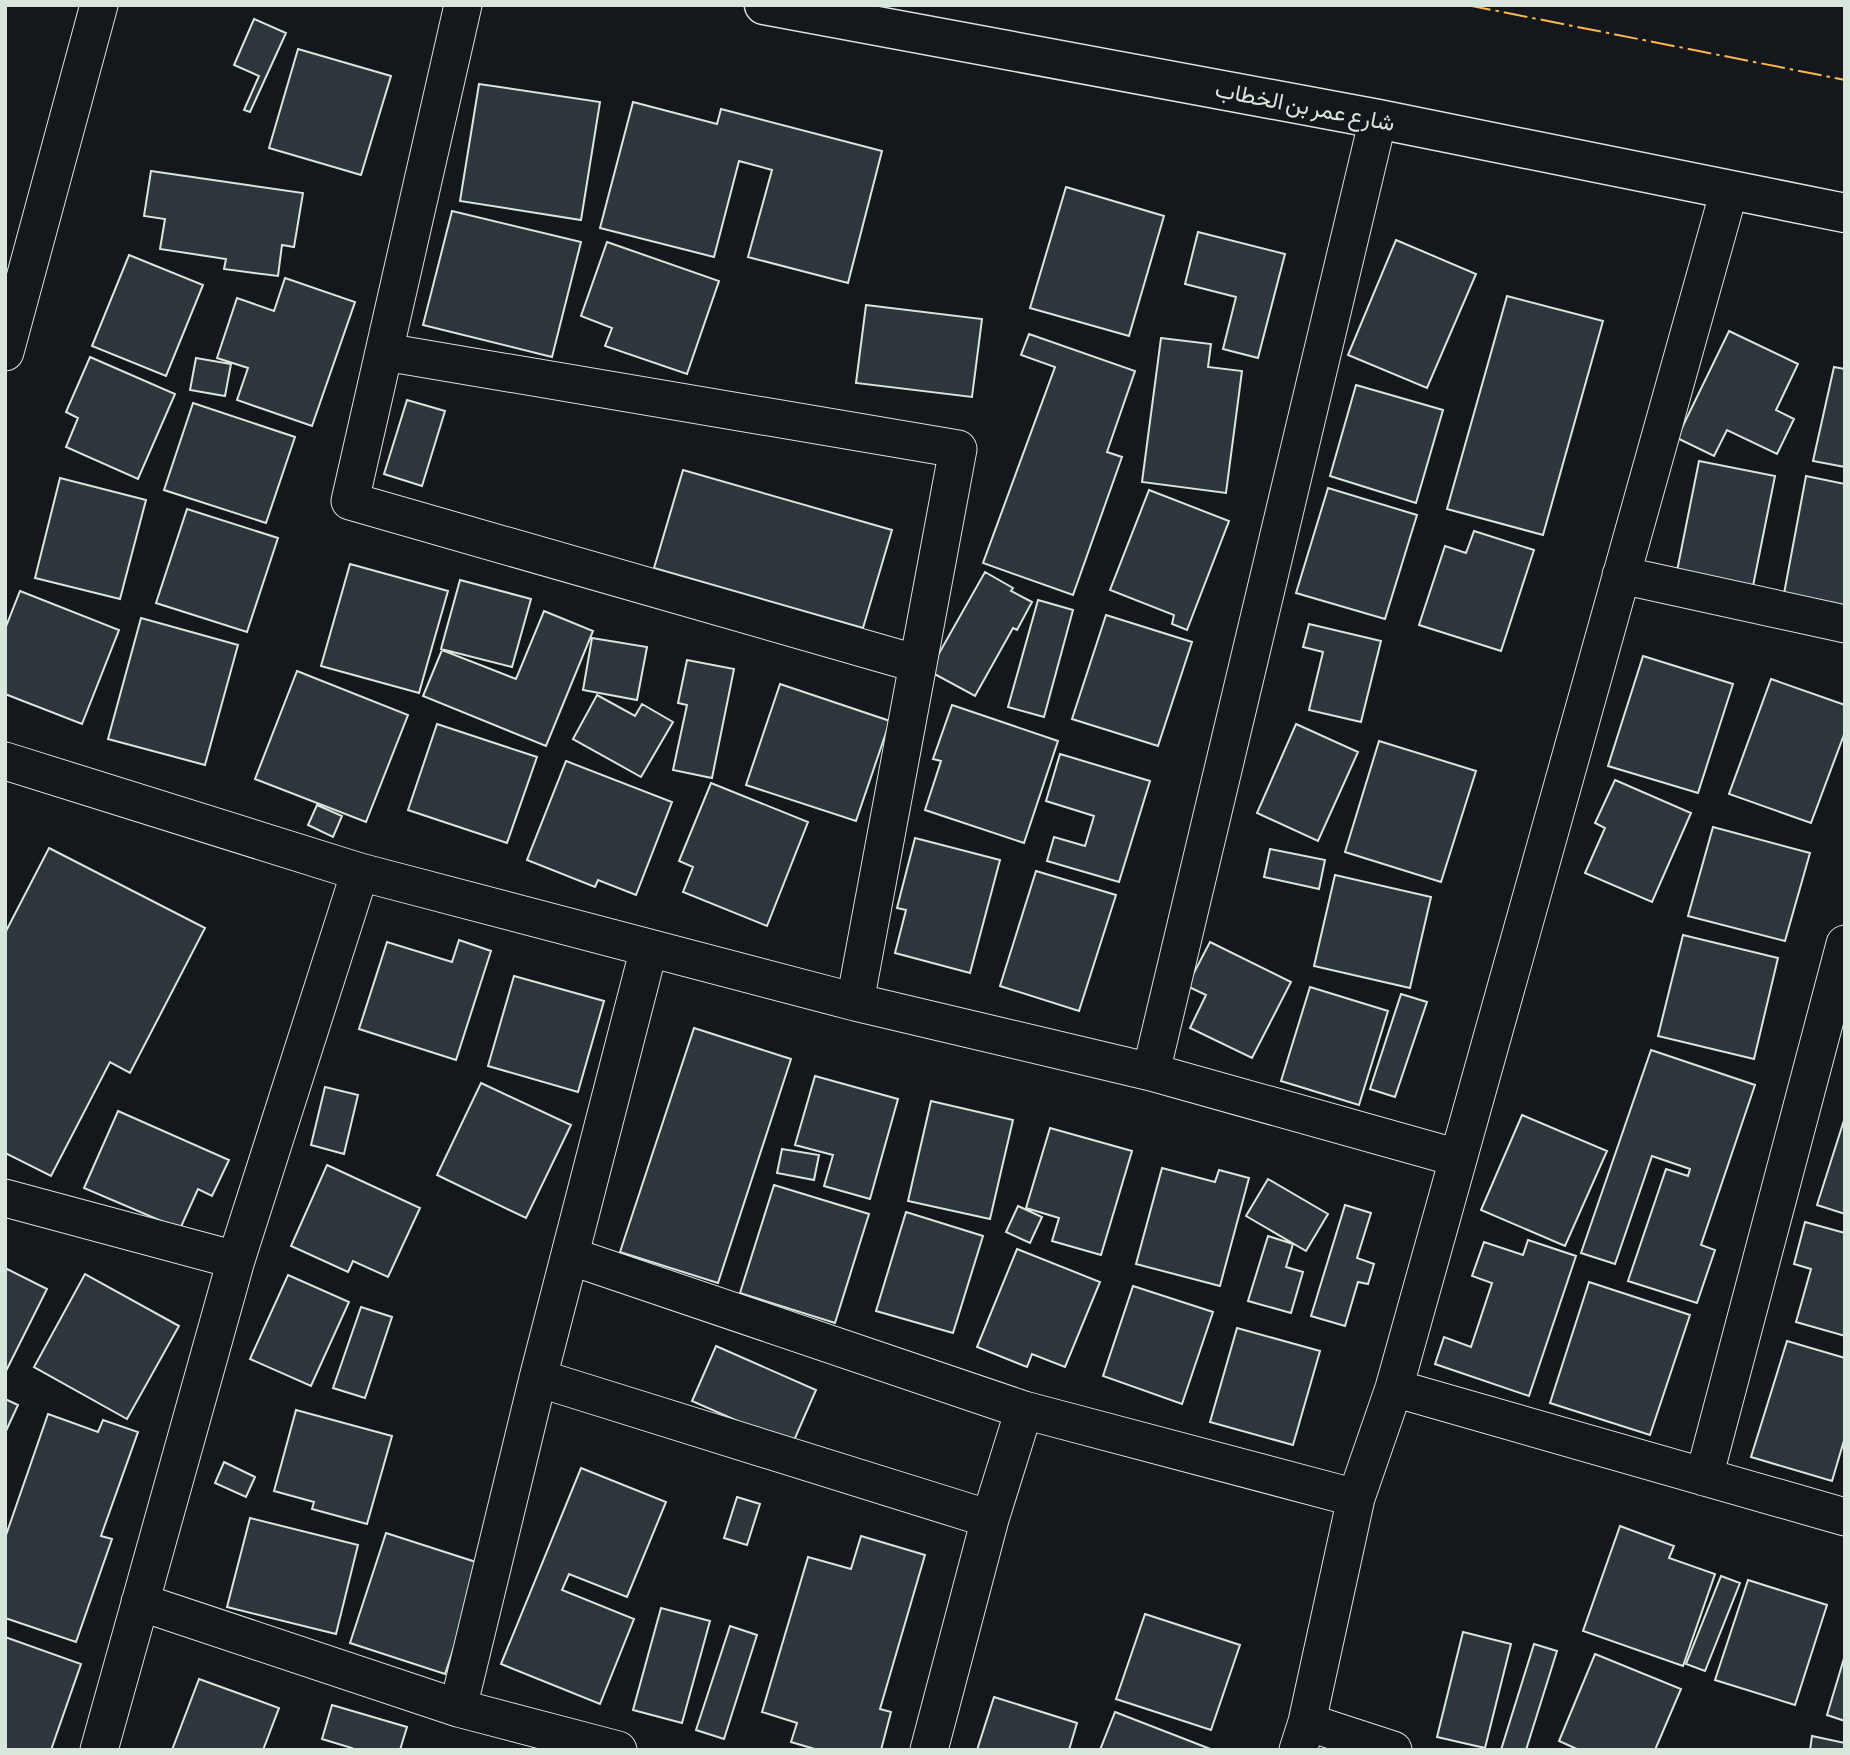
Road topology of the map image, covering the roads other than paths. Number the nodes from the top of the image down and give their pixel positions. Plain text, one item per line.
1 (99, 5) edge
2 (463, 5) edge
3 (764, 5) edge
4 (1378, 119) junction
5 (1729, 191) junction
6 (1845, 213) edge
7 (18, 256) edge
8 (5, 352) edge
9 (384, 352) junction
10 (1621, 575) junction
11 (1845, 624) edge
12 (918, 664) junction
13 (5, 761) edge
14 (360, 873) junction
15 (1845, 944) edge
16 (649, 948) junction
17 (855, 1002) junction
18 (1152, 1072) junction
19 (1458, 1158) junction
20 (5, 1198) edge
21 (570, 1256) junction
22 (236, 1260) junction
23 (538, 1378) junction
24 (1394, 1388) junction
25 (1024, 1410) junction
26 (1704, 1477) junction
27 (1356, 1498) junction
28 (1845, 1517) edge
29 (990, 1519) junction
30 (140, 1602) junction
31 (458, 1708) junction
32 (1302, 1736) edge
33 (99, 1750) edge
34 (618, 1750) edge
35 (929, 1750) edge
36 (1393, 1750) edge

1 - 7 street
2 - 9 street
3 - 4 main road, شارع عمر بن الخطاب
4 - 5 main road, شارع عمر بن الخطاب
4 - 18 street
5 - 6 main road, شارع عمر بن الخطاب
5 - 10 street
7 - 8 street
9 - 12 street
9 - 12 street
10 - 11 street
10 - 19 street
12 - 17 street
13 - 14 street
14 - 16 street
14 - 22 street
15 - 26 street
16 - 17 street
16 - 21 street
17 - 18 street
18 - 19 street
19 - 24 street
20 - 22 street
21 - 23 street
21 - 25 street
22 - 30 street
23 - 29 street
23 - 31 street
24 - 26 street
24 - 27 street
25 - 27 street
25 - 29 street
26 - 28 street
27 - 32 street
29 - 35 street
30 - 31 street
30 - 33 street
31 - 34 street
32 - 36 street

